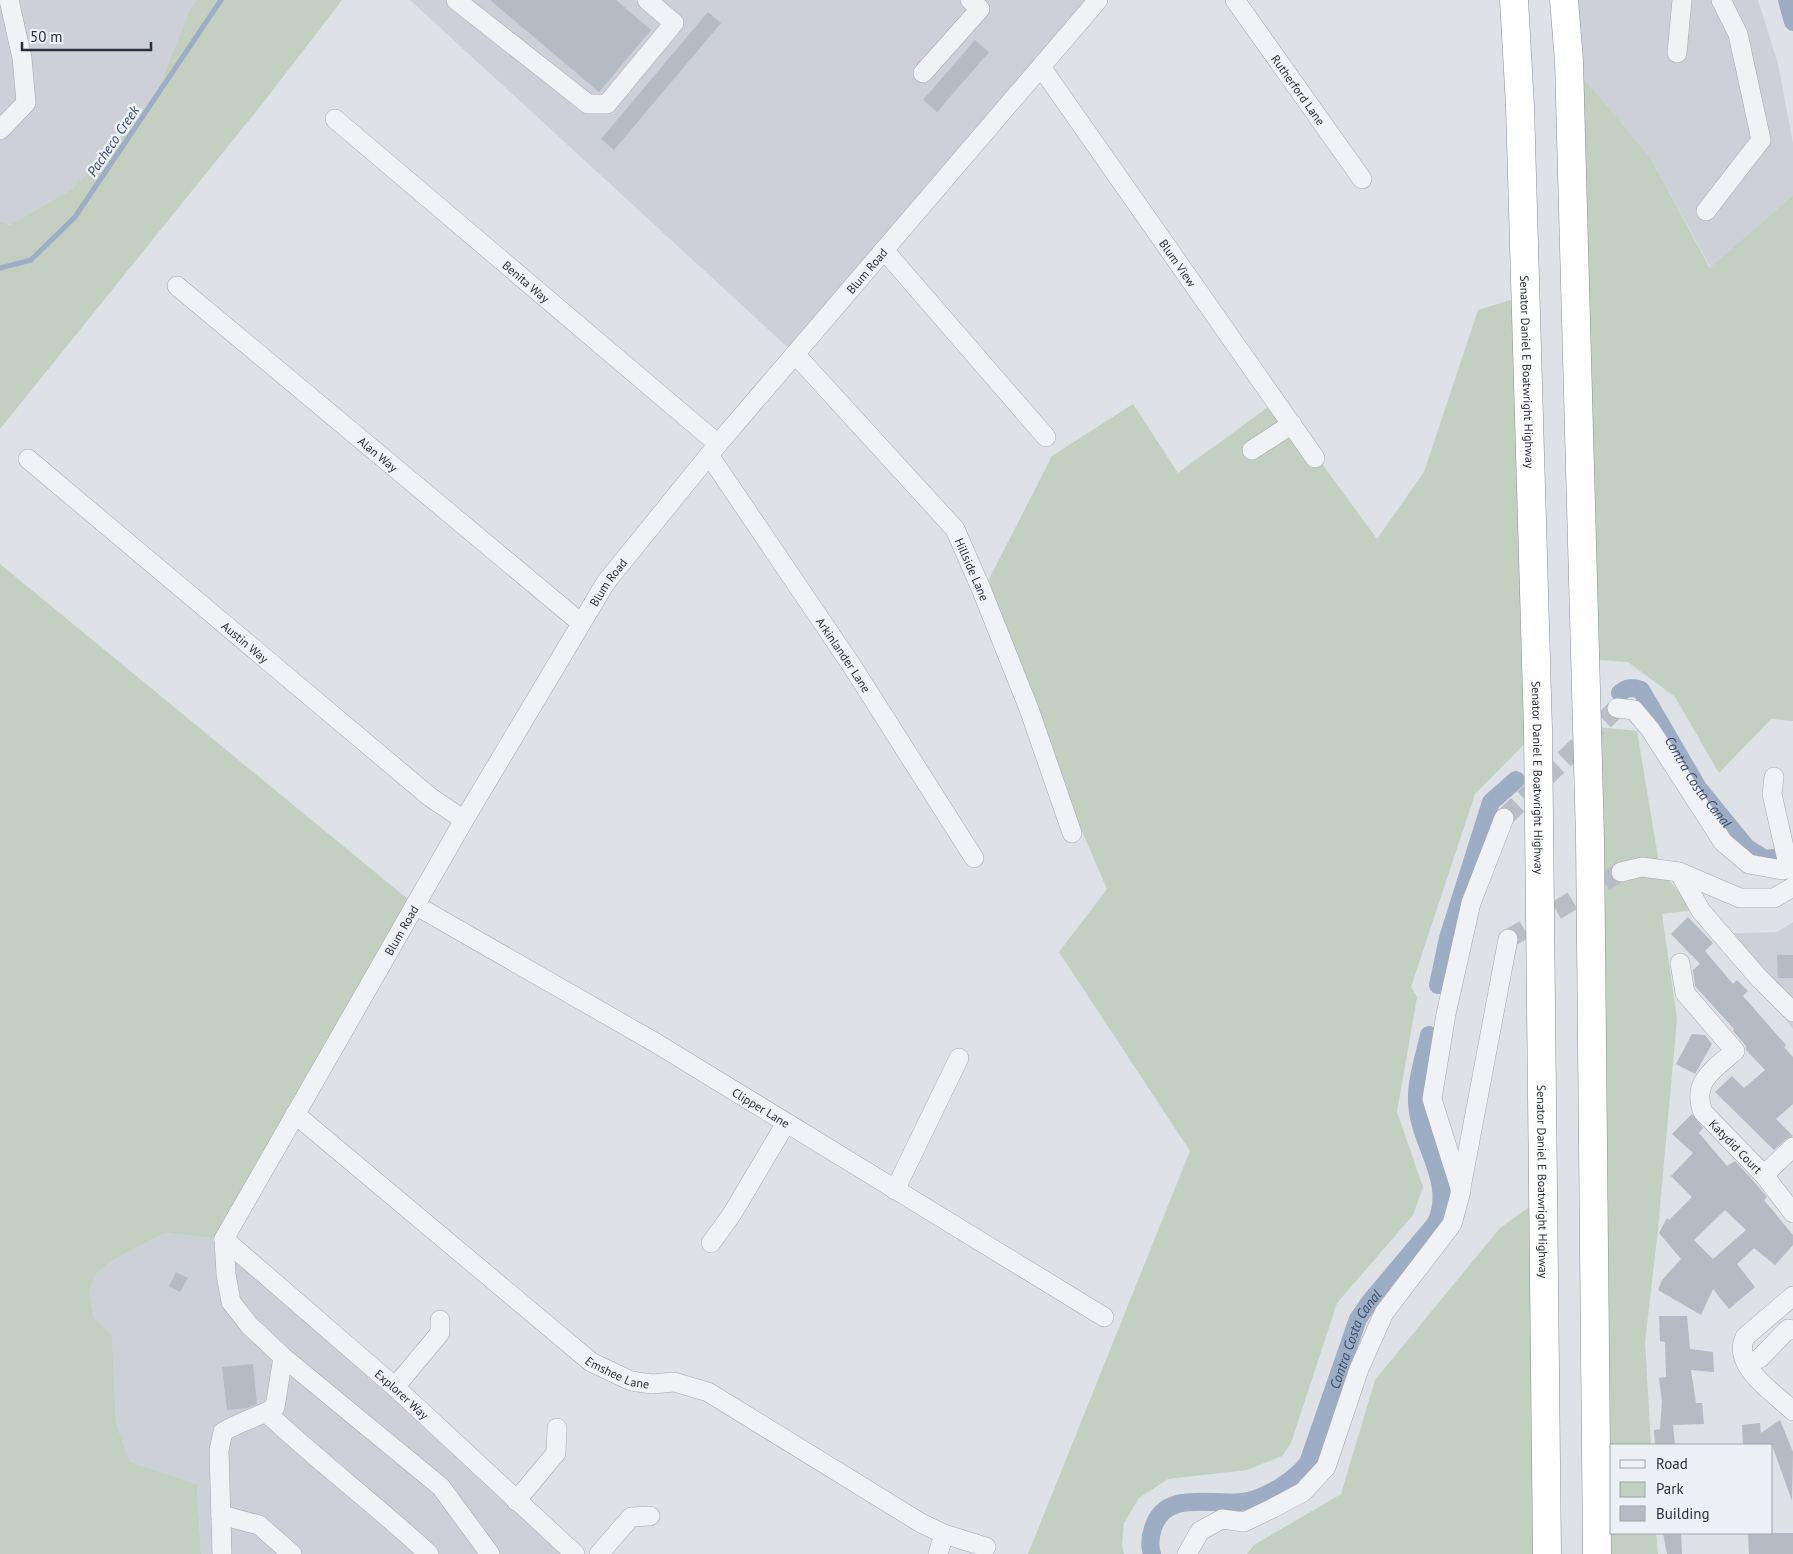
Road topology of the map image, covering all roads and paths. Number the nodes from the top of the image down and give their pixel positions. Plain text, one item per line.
1 (9, 0) edge
2 (456, 0) edge
3 (647, 0) edge
4 (970, 0) edge
5 (1098, 0) edge
6 (1235, 0) edge
7 (1514, 0) edge
8 (1564, 0) edge
9 (1579, 0) edge
10 (1682, 0) edge
11 (1721, 0) edge
12 (1677, 53) dead end
13 (1568, 61) junction
14 (1041, 67) junction
15 (922, 73) dead end
16 (335, 119) dead end
17 (0, 130) edge
18 (1362, 179) dead end
19 (1706, 211) dead end
20 (884, 250) junction
21 (177, 286) dead end
22 (795, 354) junction
23 (1292, 424) junction
24 (1046, 437) dead end
25 (713, 450) junction
26 (1252, 450) dead end
27 (1316, 458) dead end
28 (28, 459) dead end
29 (581, 623) junction
30 (1617, 708) dead end
31 (1774, 777) dead end
32 (1504, 818) tunnel mouth
33 (464, 820) junction
34 (1072, 833) dead end
35 (974, 858) dead end
36 (1621, 872) tunnel mouth
37 (1679, 872) junction
38 (1792, 875) edge
39 (416, 905) junction
40 (1508, 938) dead end
41 (1680, 963) dead end
42 (1793, 1012) edge
43 (959, 1058) dead end
44 (295, 1114) junction
45 (786, 1123) junction
46 (1793, 1147) edge
47 (1764, 1175) junction
48 (895, 1190) junction
49 (1460, 1191) junction
50 (1793, 1213) edge
51 (224, 1239) junction
52 (711, 1243) dead end
53 (1793, 1296) edge
54 (1104, 1316) dead end
55 (440, 1320) dead end
56 (1793, 1330) edge
57 (283, 1357) junction
58 (1747, 1364) junction
59 (395, 1388) junction
60 (1793, 1412) edge
61 (267, 1413) junction
62 (557, 1428) dead end
63 (516, 1501) junction
64 (221, 1515) junction
65 (650, 1516) dead end
66 (944, 1534) junction
67 (986, 1547) dead end
68 (222, 1554) edge
69 (292, 1554) edge
70 (428, 1554) edge
71 (490, 1554) edge
72 (575, 1554) edge
73 (599, 1554) edge
74 (938, 1554) edge
75 (1187, 1554) edge
76 (1547, 1554) edge
77 (1597, 1554) edge

1 - 17 street
2 - 3 street
4 - 15 street
5 - 14 street, Blum Road
6 - 18 street, Rutherford Lane
7 - 76 highway, Senator Daniel E Boatwright Highway
8 - 13 highway
9 - 13 highway
10 - 12 street
11 - 19 street
13 - 77 highway
14 - 20 street, Blum Road
14 - 23 street, Blum View
16 - 25 street, Benita Way
20 - 22 street, Blum Road
20 - 24 street
21 - 29 street, Alan Way
22 - 25 street, Blum Road
22 - 34 street, Hillside Lane
23 - 26 street
23 - 27 street, Blum View
25 - 29 street, Blum Road
25 - 35 street, Arkinlander Lane
28 - 33 street, Austin Way
29 - 33 street, Blum Road
30 - 38 street
31 - 38 street
32 - 49 street
33 - 39 street, Blum Road
36 - 37 street
37 - 38 street
37 - 42 street
39 - 44 street, Blum Road
39 - 45 street, Clipper Lane
40 - 49 street
41 - 47 street, Katydid Court
43 - 48 street
44 - 51 street, Blum Road
44 - 66 street, Emshee Lane
45 - 48 street, Clipper Lane
45 - 52 street
46 - 47 street
47 - 50 street, Katydid Court
48 - 54 street, Clipper Lane
49 - 75 street
51 - 57 street
51 - 59 street, Explorer Way
53 - 58 street
55 - 59 street
56 - 58 street
57 - 61 street
57 - 71 street
58 - 60 street
59 - 63 street, Explorer Way
61 - 64 street
61 - 70 street
62 - 63 street
63 - 72 street, Explorer Way
64 - 68 street
64 - 69 street
65 - 73 street
66 - 67 street, Emshee Lane
66 - 74 street

